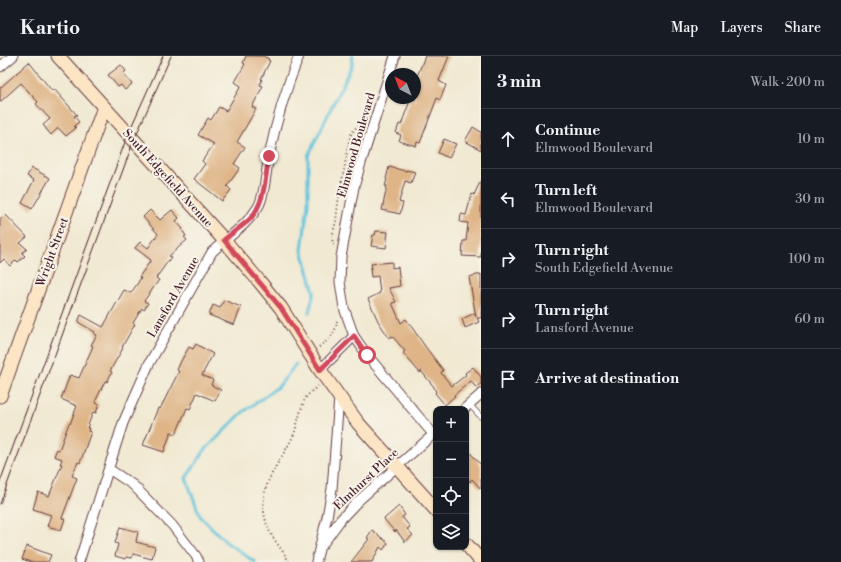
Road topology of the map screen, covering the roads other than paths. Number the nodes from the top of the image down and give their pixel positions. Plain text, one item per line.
1 (13, 56) edge
2 (58, 56) edge
3 (298, 56) edge
4 (395, 56) edge
5 (0, 67) edge
6 (104, 107) junction
7 (224, 240) junction
8 (354, 336) junction
9 (320, 370) junction
10 (481, 394) edge
11 (0, 396) edge
12 (338, 397) junction
13 (467, 406) edge
14 (469, 409) edge
15 (481, 417) edge
16 (433, 431) edge
17 (433, 435) edge
18 (397, 466) junction
19 (109, 469) junction
20 (433, 507) edge
21 (469, 547) edge
22 (319, 550) junction
23 (481, 561) edge
24 (79, 562) edge
25 (199, 562) edge
26 (316, 562) edge

1 - 5 street
2 - 6 street, South Edgefield Avenue
3 - 7 street, Lansford Avenue
4 - 8 street, Elmwood Boulevard
6 - 7 street, South Edgefield Avenue
6 - 11 street, Wright Street
7 - 9 street, South Edgefield Avenue
7 - 19 street, Lansford Avenue
8 - 9 street
8 - 16 street, Elmwood Boulevard
9 - 12 street, South Edgefield Avenue
10 - 13 street
12 - 18 street, South Edgefield Avenue
12 - 22 street
14 - 15 lane
17 - 18 street, Elmhurst Place
18 - 20 street, South Edgefield Avenue
18 - 22 street, Elmhurst Place
19 - 24 street, Lansford Avenue
19 - 25 street
21 - 23 street
22 - 26 street

